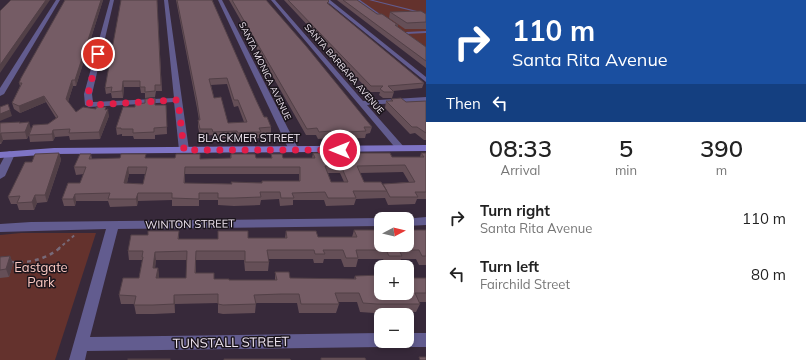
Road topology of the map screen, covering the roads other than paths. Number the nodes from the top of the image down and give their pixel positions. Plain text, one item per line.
1 (58, 0) edge
2 (114, 0) edge
3 (166, 0) edge
4 (220, 0) edge
5 (273, 0) edge
6 (327, 0) edge
7 (358, 0) edge
8 (370, 0) edge
9 (416, 11) edge
10 (392, 23) edge
11 (426, 32) edge
12 (413, 38) edge
13 (426, 80) edge
14 (0, 94) edge
15 (426, 99) edge
16 (178, 100) junction
17 (361, 103) junction
18 (426, 148) edge
19 (401, 149) junction
20 (184, 150) junction
21 (294, 150) junction
22 (5, 154) edge
23 (0, 176) edge
24 (426, 221) edge
25 (374, 222) edge
26 (414, 222) edge
27 (113, 225) junction
28 (0, 228) edge
29 (374, 340) edge
30 (414, 340) edge
31 (426, 340) edge
32 (81, 344) junction
33 (77, 360) edge

1 - 14 street
2 - 16 street
3 - 16 street
4 - 21 street, SANTA MONICA AVENUE
5 - 17 street, SANTA BARBARA AVENUE
6 - 13 street
7 - 10 lane
8 - 9 lane
11 - 12 lane
15 - 17 street
16 - 20 street
17 - 19 street, SANTA BARBARA AVENUE
18 - 19 street, BLACKMER STREET
19 - 21 street, BLACKMER STREET
20 - 21 street, BLACKMER STREET
20 - 22 street, BLACKMER STREET
22 - 23 street
24 - 26 street
25 - 27 street, WINTON STREET
27 - 28 street, WINTON STREET
27 - 32 street
29 - 32 street, TUNSTALL STREET
30 - 31 street
32 - 33 street

